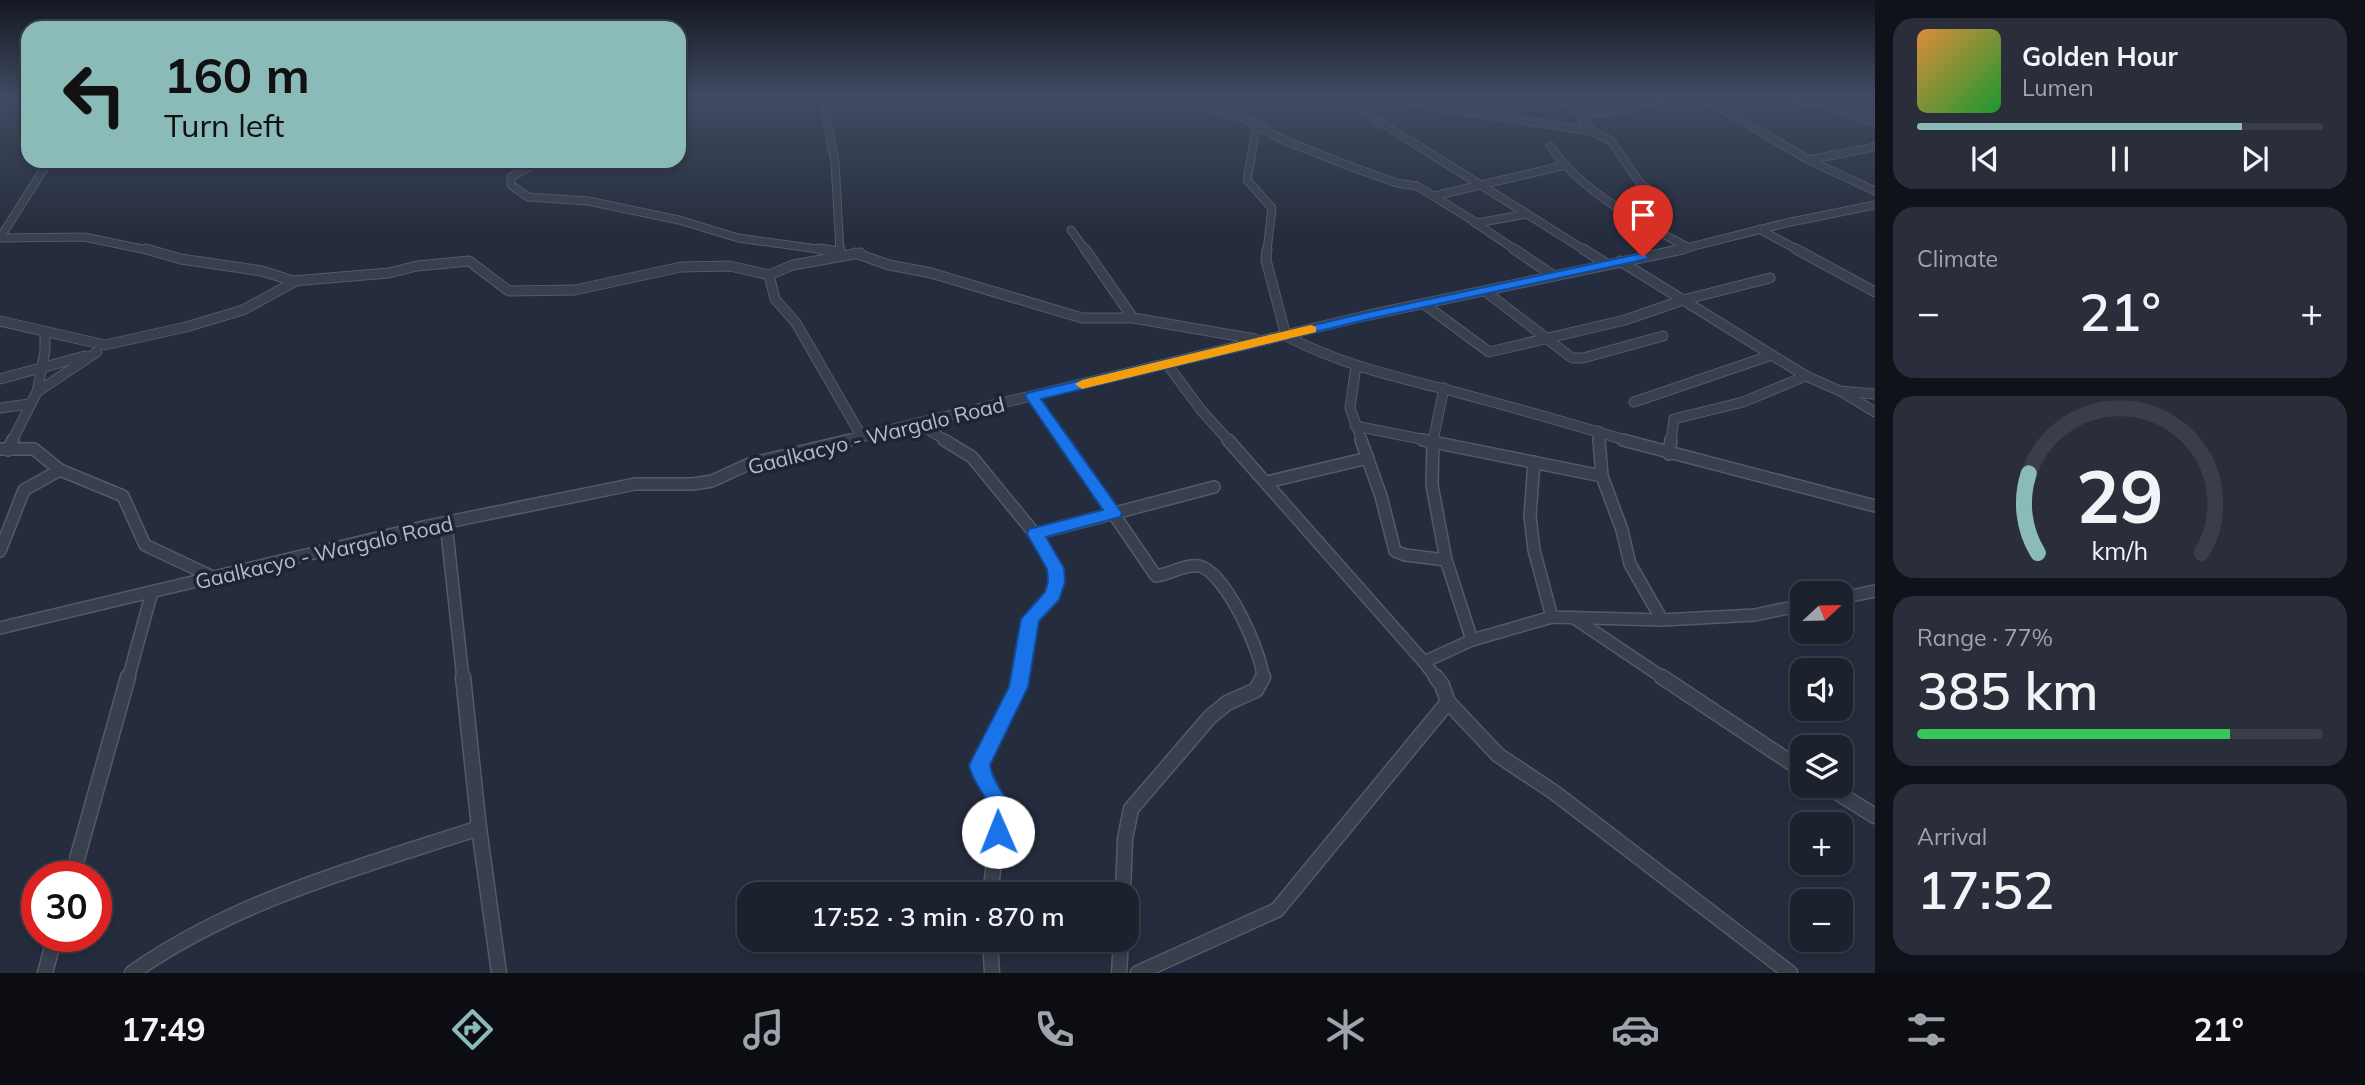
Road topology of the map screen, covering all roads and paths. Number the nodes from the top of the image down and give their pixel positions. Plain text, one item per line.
1 (831, 142) edge
2 (1253, 142) edge
3 (1291, 142) edge
4 (1412, 142) edge
5 (1612, 142) edge
6 (1779, 142) edge
7 (1550, 146) dead end
8 (1875, 147) edge
9 (1809, 160) junction
10 (1566, 165) junction
11 (45, 168) edge
12 (527, 168) edge
13 (1479, 185) junction
14 (1875, 191) edge
15 (1434, 196) junction
16 (1875, 205) edge
17 (1527, 214) junction
18 (1632, 215) junction
19 (1471, 221) junction
20 (1759, 229) junction
21 (1071, 230) dead end
22 (0, 238) edge
23 (1689, 248) junction
24 (840, 252) junction
25 (860, 253) junction
26 (1620, 261) junction
27 (1607, 264) junction
28 (769, 275) junction
29 (1554, 276) junction
30 (1770, 278) dead end
31 (296, 281) junction
32 (1485, 291) junction
33 (1875, 292) edge
34 (1683, 300) junction
35 (1424, 304) junction
36 (1133, 318) junction
37 (0, 321) edge
38 (45, 333) junction
39 (1286, 336) junction
40 (1664, 336) dead end
41 (1544, 338) junction
42 (1265, 340) junction
43 (101, 349) junction
44 (1772, 355) junction
45 (1167, 364) junction
46 (1356, 366) junction
47 (40, 367) junction
48 (1806, 376) junction
49 (0, 380) edge
50 (1444, 388) junction
51 (1840, 391) junction
52 (37, 392) junction
53 (1875, 394) edge
54 (1032, 396) junction
55 (1634, 402) dead end
56 (29, 404) junction
57 (0, 408) edge
58 (1875, 412) edge
59 (919, 424) junction
60 (1355, 426) junction
61 (1598, 431) junction
62 (862, 437) junction
63 (1433, 442) junction
64 (4, 449) edge
65 (1669, 454) junction
66 (1368, 458) junction
67 (1534, 462) junction
68 (60, 470) junction
69 (1602, 476) junction
70 (1267, 482) junction
71 (1214, 487) dead end
72 (1875, 506) edge
73 (1114, 513) junction
74 (446, 523) junction
75 (1035, 534) junction
76 (0, 551) edge
77 (1446, 561) junction
78 (213, 577) junction
79 (1875, 591) edge
80 (152, 592) junction
81 (1853, 596) edge
82 (1790, 608) edge
83 (1552, 617) junction
84 (1574, 618) junction
85 (1662, 621) junction
86 (0, 628) edge
87 (1472, 640) junction
88 (1424, 662) junction
89 (1448, 702) junction
90 (1790, 762) edge
91 (1847, 798) edge
92 (1875, 816) edge
93 (480, 828) junction
94 (76, 861) edge
95 (992, 882) edge
96 (1123, 882) edge
97 (51, 952) edge
98 (991, 952) edge
99 (1120, 952) edge
100 (45, 973) edge
101 (132, 973) edge
102 (499, 973) edge
103 (992, 973) edge
104 (1119, 973) edge
105 (1138, 973) edge
106 (1790, 973) edge

1 - 24 street
2 - 39 street
3 - 15 street
4 - 13 street
5 - 18 street
6 - 9 street
7 - 10 street
8 - 9 street
9 - 14 street
10 - 13 street
10 - 18 street
11 - 22 street
12 - 24 street
13 - 15 street
13 - 17 street
15 - 19 street
16 - 20 street, Gaalkacyo - Wargalo Road
17 - 19 street
17 - 27 street
18 - 23 street
19 - 29 street
20 - 23 street, Gaalkacyo - Wargalo Road
20 - 33 street
21 - 36 street
22 - 31 street
23 - 26 street, Gaalkacyo - Wargalo Road
24 - 25 street
25 - 28 street
25 - 36 street
26 - 27 street, Gaalkacyo - Wargalo Road
26 - 34 street
27 - 29 street, Gaalkacyo - Wargalo Road
28 - 31 street
28 - 62 street
29 - 32 street, Gaalkacyo - Wargalo Road
30 - 34 street
31 - 43 street
32 - 35 street, Gaalkacyo - Wargalo Road
32 - 41 street
34 - 41 street
34 - 44 street
35 - 39 street, Gaalkacyo - Wargalo Road
35 - 41 street
36 - 42 street
37 - 38 street
38 - 43 street
38 - 47 street
39 - 42 street, Gaalkacyo - Wargalo Road
39 - 46 street
40 - 41 street
42 - 45 street, Gaalkacyo - Wargalo Road
43 - 47 street
43 - 52 street
44 - 48 street
44 - 55 street
45 - 54 street, Gaalkacyo - Wargalo Road
45 - 70 street
46 - 50 street
46 - 60 street
47 - 49 street
47 - 52 street
48 - 51 street
48 - 65 street
50 - 61 street
50 - 63 street
51 - 53 street
51 - 58 street
52 - 56 street
54 - 59 street, Gaalkacyo - Wargalo Road
54 - 73 street
56 - 57 street
56 - 64 street
59 - 62 street, Gaalkacyo - Wargalo Road
59 - 75 street
60 - 63 street
60 - 66 street
61 - 65 street
61 - 69 street
62 - 74 street, Gaalkacyo - Wargalo Road
63 - 67 street
63 - 77 street
64 - 68 street
65 - 72 street
66 - 70 street
66 - 77 street
67 - 69 street
67 - 83 street
68 - 76 street
68 - 78 street
69 - 85 street
70 - 88 street
71 - 73 street
73 - 75 street
73 - 96 street
74 - 78 street, Gaalkacyo - Wargalo Road
74 - 93 street
75 - 95 street
77 - 87 street
78 - 80 street, Gaalkacyo - Wargalo Road
79 - 81 street
80 - 86 street, Gaalkacyo - Wargalo Road
80 - 94 street
82 - 85 street
83 - 84 street
83 - 87 street
84 - 85 street
84 - 90 street
87 - 88 street
88 - 89 street
89 - 105 street
89 - 106 street
91 - 92 street
93 - 101 street
93 - 102 street
97 - 100 street
98 - 103 street
99 - 104 street

